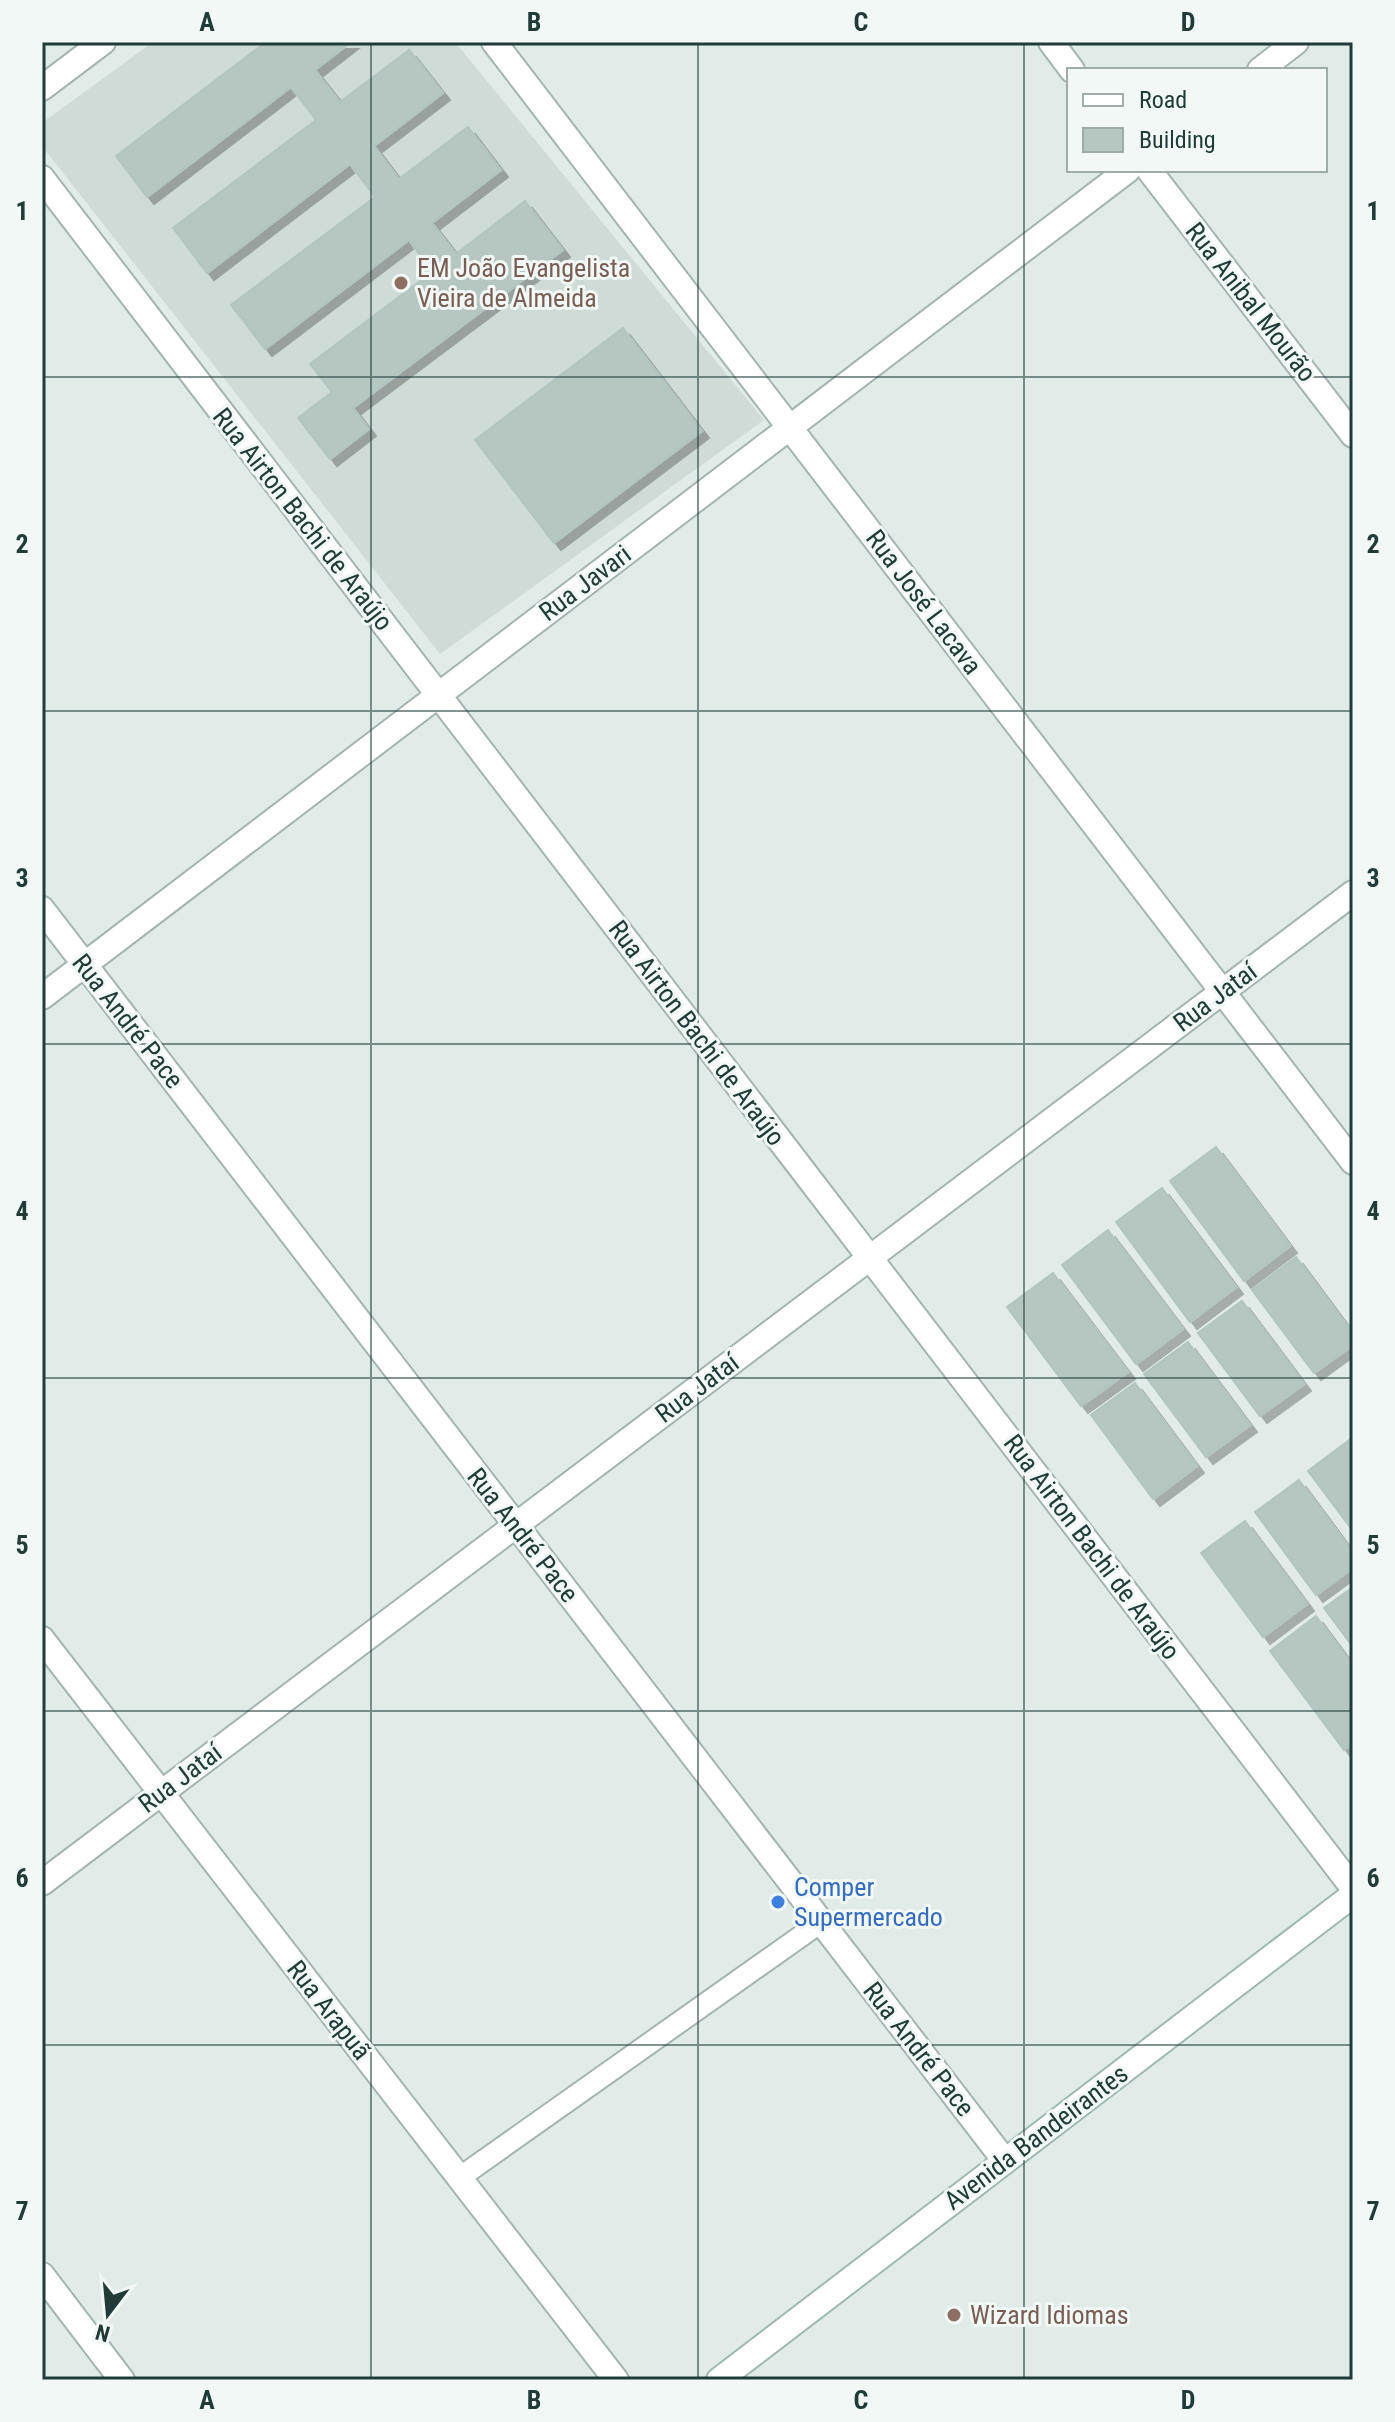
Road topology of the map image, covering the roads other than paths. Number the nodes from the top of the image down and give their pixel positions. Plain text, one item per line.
1 (103, 42) edge
2 (494, 42) edge
3 (1051, 42) edge
4 (1296, 42) edge
5 (1070, 68) edge
6 (1263, 68) edge
7 (42, 88) edge
8 (1125, 172) edge
9 (1151, 172) edge
10 (42, 178) edge
11 (790, 428) junction
12 (1353, 435) edge
13 (438, 695) junction
14 (1353, 893) edge
15 (42, 909) edge
16 (85, 965) junction
17 (1222, 992) junction
18 (42, 997) edge
19 (1353, 1162) edge
20 (870, 1258) junction
21 (516, 1525) junction
22 (42, 1639) edge
23 (161, 1793) junction
24 (42, 1883) edge
25 (1353, 1888) edge
26 (1353, 1895) edge
27 (821, 1922) junction
28 (1005, 2161) junction
29 (459, 2178) junction
30 (42, 2275) edge
31 (122, 2380) edge
32 (616, 2380) edge
33 (719, 2380) edge

1 - 7 street
2 - 11 street, Rua José Lacava
3 - 5 street
4 - 6 street
8 - 11 street, Rua Javari
9 - 12 street, Rua Anibal Mourão
10 - 13 street, Rua Airton Bachi de Araújo
11 - 13 street, Rua Javari
11 - 17 street, Rua José Lacava
13 - 16 street, Rua Javari
13 - 20 street, Rua Airton Bachi de Araújo
14 - 17 street, Rua Jataí
15 - 16 street, Rua André Pace
16 - 18 street, Rua Javari
16 - 21 street, Rua André Pace
17 - 19 street, Rua José Lacava
17 - 20 street, Rua Jataí
20 - 21 street, Rua Jataí
20 - 25 street, Rua Airton Bachi de Araújo
21 - 23 street, Rua Jataí
21 - 27 street, Rua André Pace
22 - 23 street, Rua Arapuã
23 - 24 street, Rua Jataí
23 - 29 street, Rua Arapuã
26 - 28 street, Avenida Bandeirantes
27 - 28 street, Rua André Pace
27 - 29 lane
28 - 33 street, Avenida Bandeirantes
29 - 32 street, Rua Arapuã
30 - 31 street

